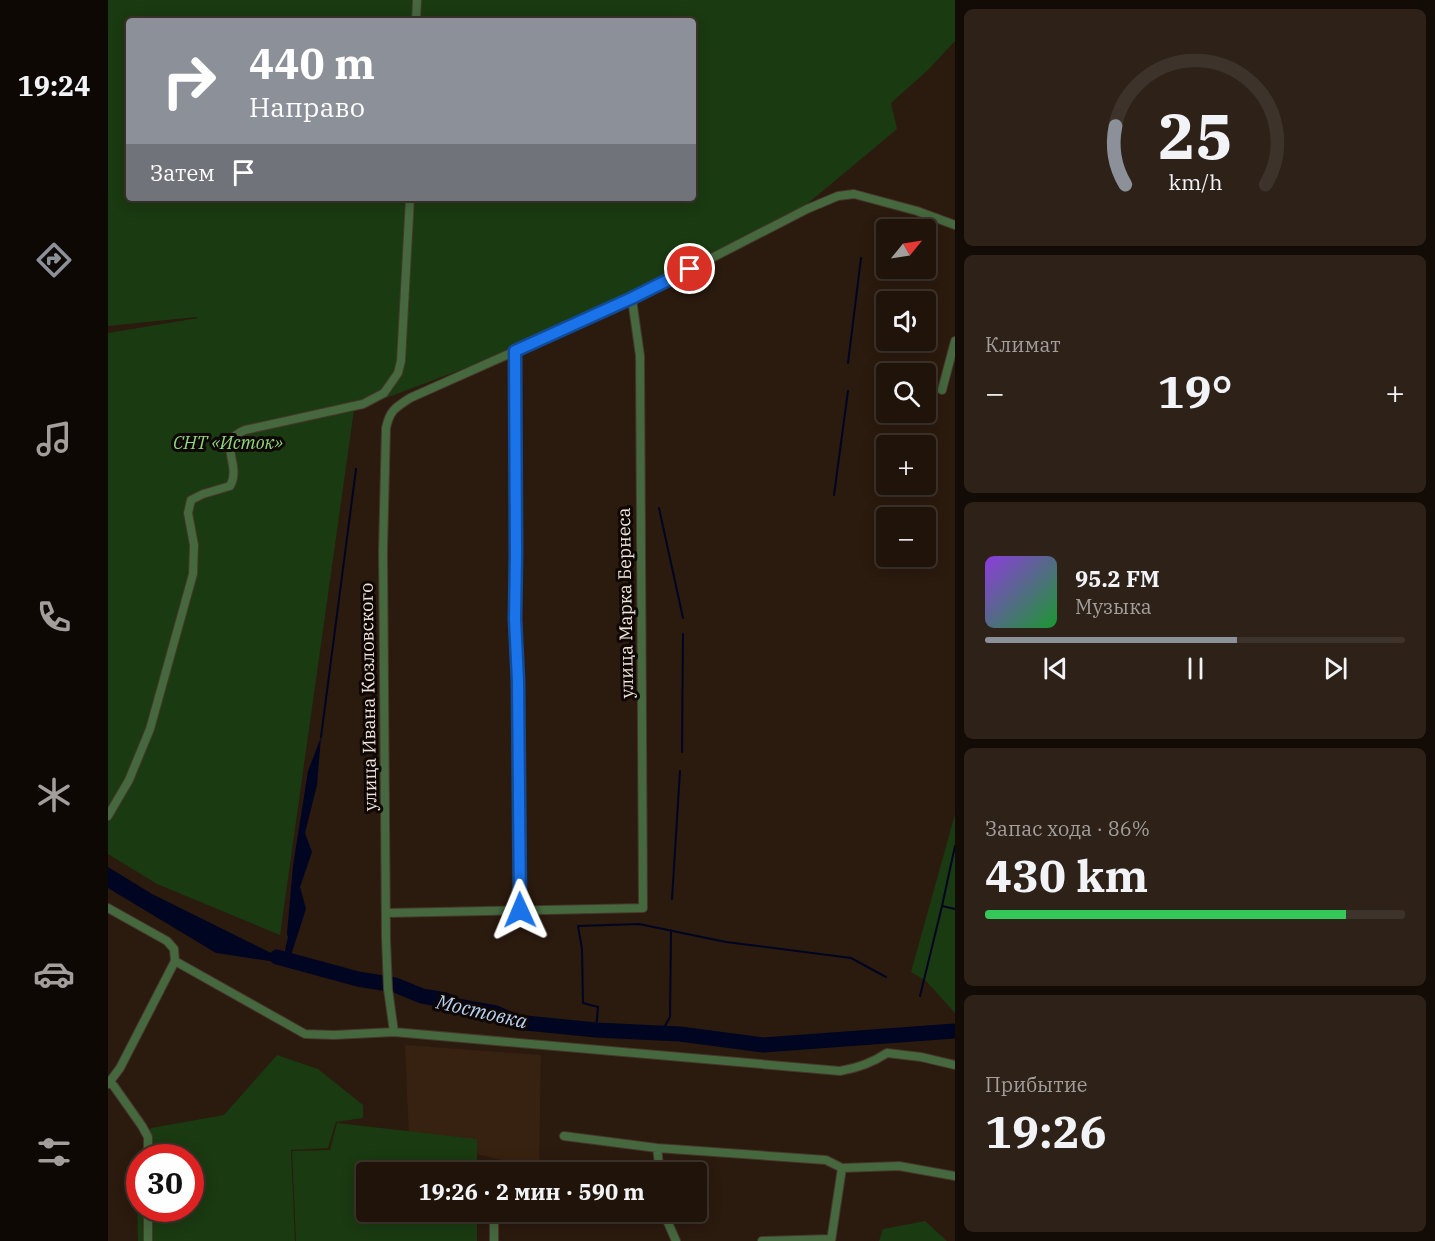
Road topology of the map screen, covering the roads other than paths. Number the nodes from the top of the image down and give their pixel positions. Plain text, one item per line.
1 (417, 0) edge
2 (416, 18) edge
3 (410, 201) edge
4 (955, 225) edge
5 (632, 298) junction
6 (955, 341) edge
7 (515, 351) junction
8 (942, 390) dead end
9 (108, 816) edge
10 (108, 908) edge
11 (520, 910) junction
12 (387, 913) junction
13 (175, 961) junction
14 (394, 1032) junction
15 (955, 1065) edge
16 (109, 1083) edge
17 (564, 1136) dead end
18 (148, 1144) edge
19 (657, 1148) junction
20 (659, 1162) edge
21 (842, 1168) junction
22 (955, 1176) edge
23 (148, 1222) edge
24 (494, 1222) edge
25 (668, 1222) edge
26 (831, 1240) edge
27 (148, 1241) edge
28 (494, 1241) edge
29 (676, 1241) edge
30 (762, 1241) edge

1 - 2 street
3 - 9 street
4 - 5 street
5 - 7 street
5 - 11 street, улица Марка Бернеса
6 - 8 street
7 - 11 street
7 - 12 street, улица Ивана Козловского
10 - 13 street
11 - 12 street
12 - 14 street, улица Ивана Козловского
13 - 14 street
13 - 16 street
14 - 15 street
16 - 18 street
17 - 19 street
19 - 20 street
19 - 21 street
21 - 22 street
21 - 26 street
23 - 27 street
24 - 28 street
25 - 29 street
26 - 30 street

